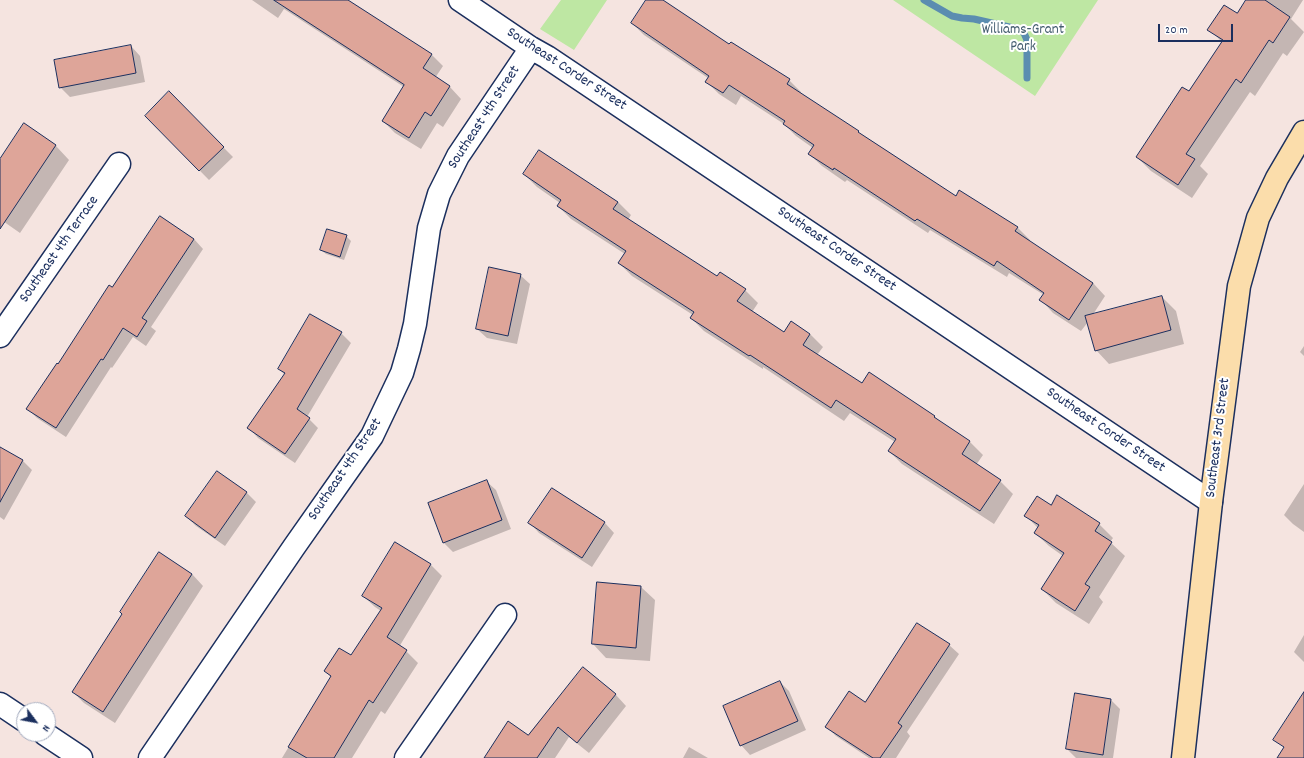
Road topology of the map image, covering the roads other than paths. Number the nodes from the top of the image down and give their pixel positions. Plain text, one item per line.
1 (460, 0) edge
2 (531, 48) junction
3 (1301, 141) edge
4 (119, 164) dead end
5 (0, 336) edge
6 (1211, 502) junction
7 (504, 616) dead end
8 (0, 704) edge
9 (16, 715) edge
10 (56, 741) edge
11 (81, 758) edge
12 (150, 758) edge
13 (406, 758) edge
14 (1183, 758) edge

1 - 2 street, Southeast Corder Street
2 - 6 street, Southeast Corder Street
2 - 12 street, Southeast 4th Street
3 - 6 main road, Southeast 3rd Street
4 - 5 street, Southeast 4th Terrace
6 - 14 main road, Southeast 3rd Street
7 - 13 street
8 - 9 street
10 - 11 street

